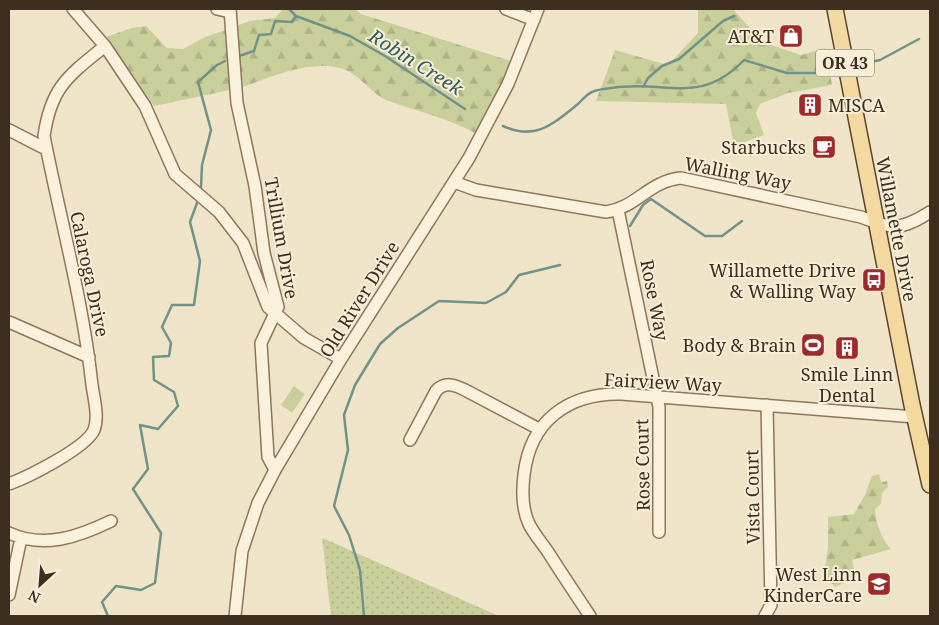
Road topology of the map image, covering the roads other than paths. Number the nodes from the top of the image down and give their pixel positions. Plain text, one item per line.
1 (73, 9) edge
2 (216, 9) edge
3 (506, 9) edge
4 (538, 9) edge
5 (835, 9) edge
6 (230, 10) edge
7 (534, 20) junction
8 (105, 46) junction
9 (9, 130) edge
10 (46, 149) junction
11 (454, 182) junction
12 (618, 210) junction
13 (930, 212) edge
14 (876, 222) junction
15 (274, 314) junction
16 (9, 322) edge
17 (89, 357) junction
18 (341, 359) junction
19 (657, 397) junction
20 (767, 406) junction
21 (915, 417) junction
22 (539, 430) junction
23 (410, 440) dead end
24 (275, 470) junction
25 (9, 484) edge
26 (930, 485) edge
27 (111, 521) dead end
28 (659, 532) dead end
29 (9, 533) edge
30 (20, 538) junction
31 (9, 595) edge
32 (235, 616) edge
33 (590, 616) edge
34 (765, 616) edge

1 - 8 street
2 - 6 street
3 - 7 street
4 - 7 street, Old River Drive
5 - 14 main road, Willamette Drive / OR 43
6 - 15 street, Trillium Drive
7 - 11 street, Old River Drive
8 - 10 street, Calaroga Drive
8 - 15 street
9 - 10 street
10 - 17 street, Calaroga Drive
11 - 12 street
11 - 18 street, Old River Drive
12 - 14 street, Walling Way
12 - 19 street, Rose Way
13 - 14 street, Walling Way
14 - 21 main road, Willamette Drive / OR 43
15 - 18 street
15 - 24 street, Trillium Drive
16 - 17 street
17 - 25 street, Calaroga Drive
18 - 24 street, Old River Drive
19 - 20 street, Fairview Way
19 - 22 street, Fairview Way
19 - 28 street, Rose Court
20 - 21 street, Fairview Way
20 - 34 street, Vista Court
21 - 26 main road, Willamette Drive / OR 43
22 - 23 street
22 - 33 street, Fairview Way
24 - 32 street, Old River Drive
27 - 30 street
29 - 30 street
30 - 31 street

